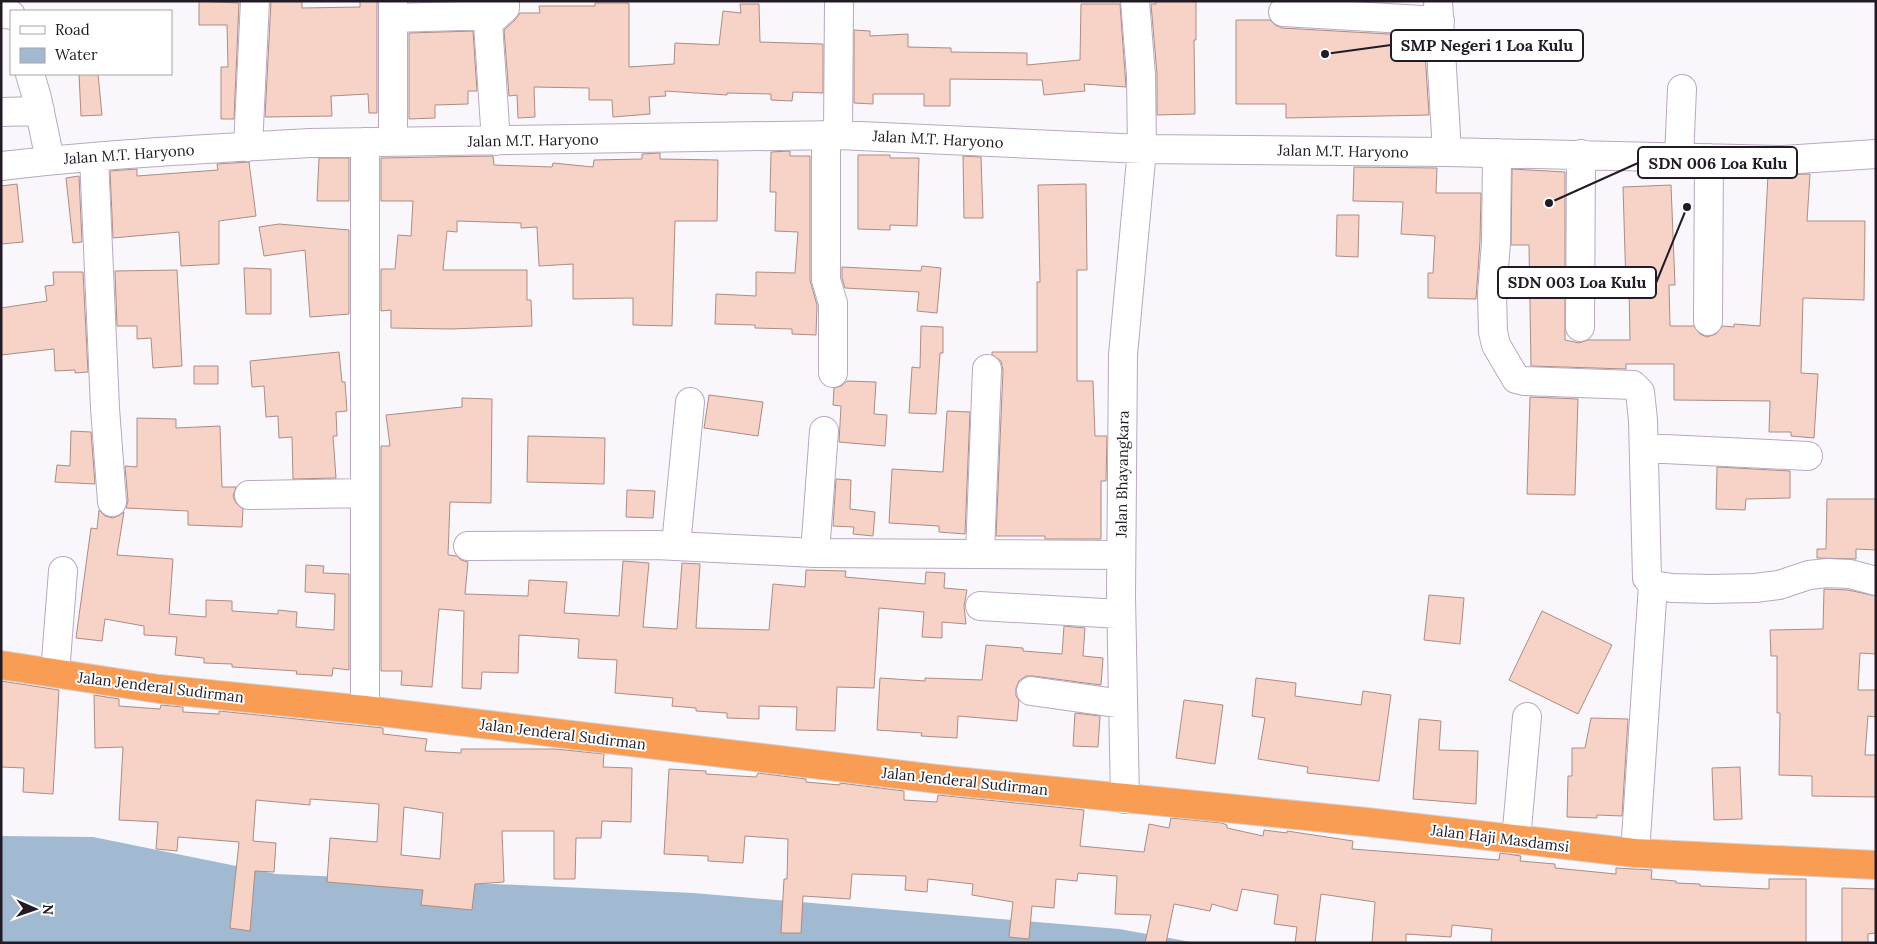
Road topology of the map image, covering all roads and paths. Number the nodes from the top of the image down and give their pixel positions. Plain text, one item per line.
1 (255, 1) edge
2 (839, 1) edge
3 (1135, 1) edge
4 (500, 8) edge
5 (393, 10) edge
6 (1439, 11) edge
7 (1283, 12) dead end
8 (30, 75) edge
9 (1682, 89) dead end
10 (40, 111) junction
11 (1, 112) edge
12 (832, 135) junction
13 (393, 141) junction
14 (496, 141) junction
15 (365, 142) junction
16 (248, 147) junction
17 (1142, 149) junction
18 (1447, 152) junction
19 (1497, 153) junction
20 (1581, 154) junction
21 (1876, 154) edge
22 (94, 157) junction
23 (1679, 157) junction
24 (1709, 158) junction
25 (50, 160) junction
26 (1, 166) edge
27 (1708, 321) dead end
28 (1580, 327) dead end
29 (987, 369) dead end
30 (833, 373) dead end
31 (690, 402) dead end
32 (824, 431) dead end
33 (1644, 448) junction
34 (1808, 456) dead end
35 (365, 494) junction
36 (249, 495) dead end
37 (112, 502) dead end
38 (676, 545) junction
39 (468, 546) dead end
40 (815, 553) junction
41 (980, 554) junction
42 (1120, 555) junction
43 (63, 571) dead end
44 (1876, 581) edge
45 (1654, 585) junction
46 (980, 606) dead end
47 (1121, 614) junction
48 (1, 665) edge
49 (55, 673) junction
50 (1031, 691) dead end
51 (1123, 704) junction
52 (364, 710) junction
53 (1527, 716) dead end
54 (1125, 799) junction
55 (1516, 840) junction
56 (1635, 853) junction
57 (1876, 865) edge

1 - 16 street
2 - 12 street
3 - 17 street, Jalan Bhayangkara
4 - 5 street
4 - 14 street
5 - 13 street
6 - 7 street
6 - 18 street
8 - 10 street
9 - 23 street
10 - 11 street
10 - 25 street
12 - 14 street, Jalan M.T. Haryono
12 - 17 street, Jalan M.T. Haryono
12 - 30 street
13 - 14 street, Jalan M.T. Haryono
13 - 15 street, Jalan M.T. Haryono
15 - 16 street, Jalan M.T. Haryono
15 - 35 street
16 - 22 street, Jalan M.T. Haryono
17 - 18 street, Jalan M.T. Haryono
17 - 42 street, Jalan Bhayangkara
18 - 19 street, Jalan M.T. Haryono
19 - 20 street, Jalan M.T. Haryono
19 - 33 street
20 - 23 street, Jalan M.T. Haryono
20 - 28 street
21 - 24 street, Jalan M.T. Haryono
22 - 25 street, Jalan M.T. Haryono
22 - 37 street
23 - 24 street, Jalan M.T. Haryono
24 - 27 street
25 - 26 street, Jalan M.T. Haryono
29 - 41 street
31 - 38 street
32 - 40 street
33 - 34 street
33 - 45 street
35 - 36 street
35 - 52 street
38 - 39 street
38 - 40 street
40 - 41 street
41 - 42 street
42 - 47 street, Jalan Bhayangkara
43 - 49 street
44 - 45 street
45 - 56 street
46 - 47 street
47 - 51 street, Jalan Bhayangkara
48 - 49 highway, Jalan Jenderal Sudirman
49 - 52 highway, Jalan Jenderal Sudirman
50 - 51 street
51 - 54 street, Jalan Bhayangkara
52 - 54 highway, Jalan Jenderal Sudirman
53 - 55 street
54 - 55 highway, Jalan Haji Masdamsi
55 - 56 highway, Jalan Haji Masdamsi
56 - 57 highway, Jalan Haji Masdamsi

